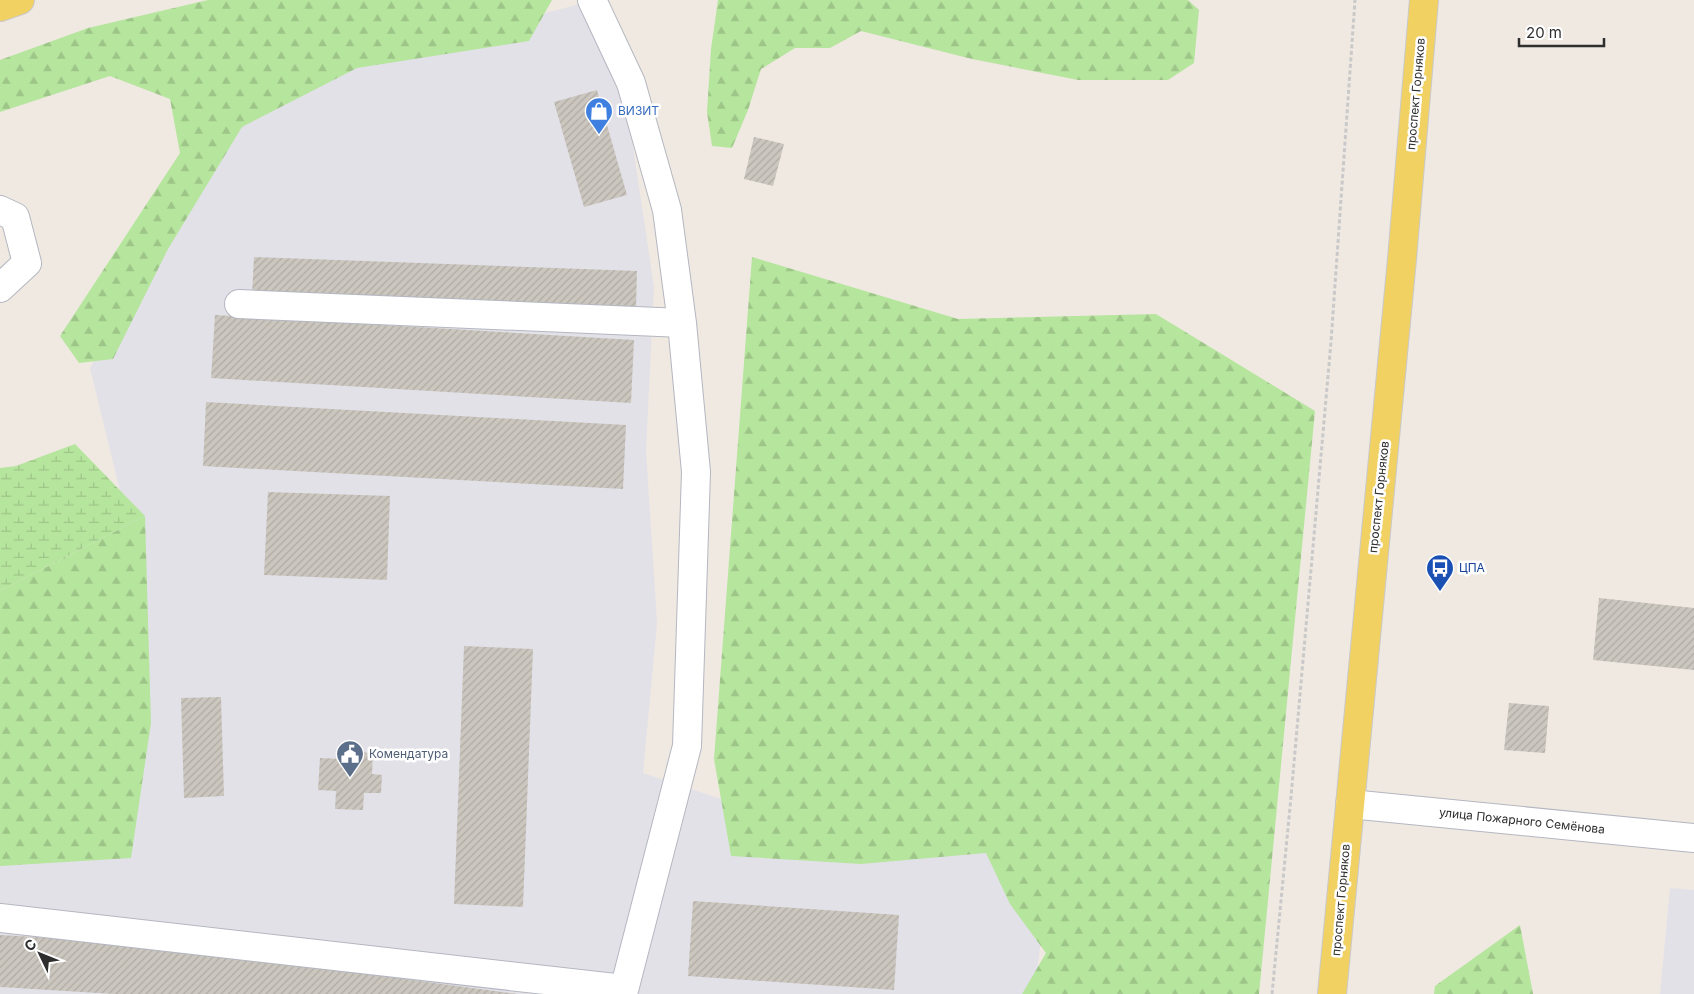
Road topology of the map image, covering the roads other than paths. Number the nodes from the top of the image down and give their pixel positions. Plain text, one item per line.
1 (20, 0) edge
2 (592, 0) edge
3 (1424, 0) edge
4 (0, 6) edge
5 (0, 210) edge
6 (0, 288) edge
7 (238, 304) dead end
8 (682, 323) junction
9 (1350, 804) junction
10 (1694, 838) edge
11 (0, 918) edge
12 (624, 991) edge
13 (1332, 994) edge

1 - 4 main road
2 - 8 street
3 - 9 main road, проспект Горняков
5 - 6 street
7 - 8 street
8 - 12 street
9 - 10 street, улица Пожарного Семёнова
9 - 13 main road, проспект Горняков
11 - 12 street

